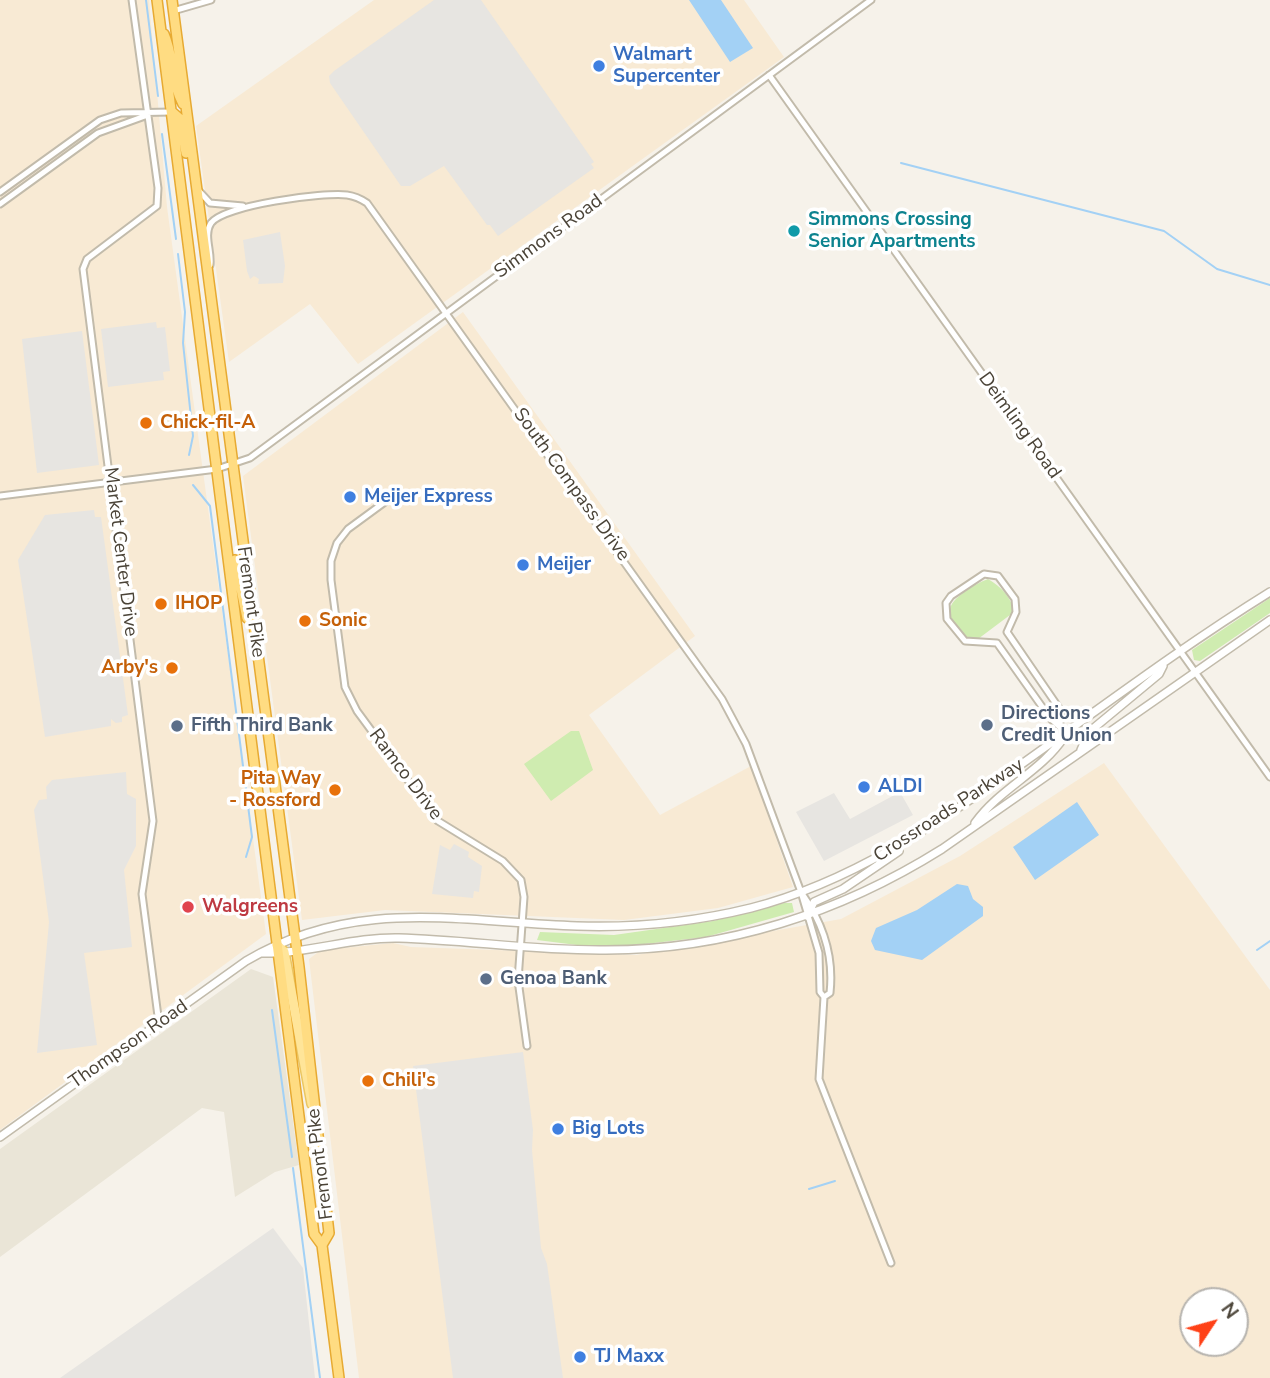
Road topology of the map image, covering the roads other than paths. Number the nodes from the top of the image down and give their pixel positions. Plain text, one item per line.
1 (132, 0) edge
2 (157, 0) edge
3 (172, 0) edge
4 (211, 0) edge
5 (871, 0) edge
6 (173, 11) junction
7 (161, 26) junction
8 (769, 75) junction
9 (186, 110) junction
10 (172, 112) junction
11 (146, 115) junction
12 (195, 187) junction
13 (0, 192) edge
14 (0, 204) edge
15 (246, 206) junction
16 (206, 273) junction
17 (446, 311) junction
18 (225, 467) junction
19 (111, 483) junction
20 (0, 496) edge
21 (393, 496) dead end
22 (1270, 592) edge
23 (1270, 620) edge
24 (1181, 651) junction
25 (257, 653) junction
26 (1165, 662) junction
27 (1195, 671) junction
28 (1046, 689) junction
29 (1035, 696) junction
30 (1060, 724) junction
31 (1066, 733) junction
32 (1080, 752) junction
33 (1270, 777) edge
34 (971, 829) junction
35 (922, 833) junction
36 (802, 892) junction
37 (814, 909) junction
38 (807, 915) junction
39 (523, 923) junction
40 (295, 938) junction
41 (520, 947) junction
42 (280, 950) junction
43 (297, 950) junction
44 (824, 997) junction
45 (159, 1024) junction
46 (527, 1046) dead end
47 (315, 1112) junction
48 (0, 1137) edge
49 (322, 1245) junction
50 (891, 1263) dead end
51 (339, 1378) edge

1 - 11 street
2 - 7 highway, Fremont Pike
3 - 6 highway, Fremont Pike
4 - 6 street
5 - 8 street, Simmons Road
6 - 9 highway, Fremont Pike
7 - 9 highway
7 - 10 highway, Fremont Pike
8 - 17 street, Simmons Road
8 - 24 street, Deimling Road
9 - 12 highway, Fremont Pike
10 - 11 street
10 - 12 highway
10 - 18 highway, Fremont Pike
11 - 13 street
11 - 14 street
11 - 19 street, Market Center Drive
12 - 15 street, South Compass Drive
12 - 16 highway, Fremont Pike
15 - 16 street, South Compass Drive
15 - 17 street, South Compass Drive
16 - 18 highway, Fremont Pike
17 - 18 street, Simmons Road
17 - 36 street, South Compass Drive
18 - 19 street
18 - 25 highway, Fremont Pike
18 - 25 highway
18 - 42 highway, Fremont Pike
19 - 20 street
19 - 45 street, Market Center Drive
21 - 39 street, Ramco Drive
22 - 24 street, Crossroads Parkway
23 - 27 street, Crossroads Parkway
24 - 26 street, Crossroads Parkway
24 - 27 street, Deimling Road
25 - 40 highway, Fremont Pike
26 - 31 street, Crossroads Parkway
26 - 32 street
27 - 32 street, Crossroads Parkway
27 - 33 street, Deimling Road
28 - 29 street
28 - 29 street
28 - 30 street
29 - 30 street
30 - 31 street
31 - 34 street
31 - 35 street, Crossroads Parkway
32 - 34 street, Crossroads Parkway
34 - 37 street, Crossroads Parkway
35 - 36 street, Crossroads Parkway
35 - 37 street
36 - 37 street, South Compass Drive
36 - 38 street, South Compass Drive
36 - 39 street, Crossroads Parkway
37 - 38 street, Crossroads Parkway
37 - 44 street, South Compass Drive
38 - 41 street, Crossroads Parkway
38 - 44 street, South Compass Drive
39 - 40 street, Crossroads Parkway
39 - 41 street, Ramco Drive
40 - 42 street, Thompson Road
40 - 43 highway, Fremont Pike
41 - 43 street, Crossroads Parkway
41 - 46 street, Ramco Drive
42 - 43 street, Thompson Road
42 - 45 street, Thompson Road
42 - 47 main road
42 - 49 highway, Fremont Pike
43 - 47 highway, Fremont Pike
44 - 50 street, South Compass Drive
45 - 48 street, Thompson Road
47 - 49 highway, Fremont Pike
49 - 51 highway

